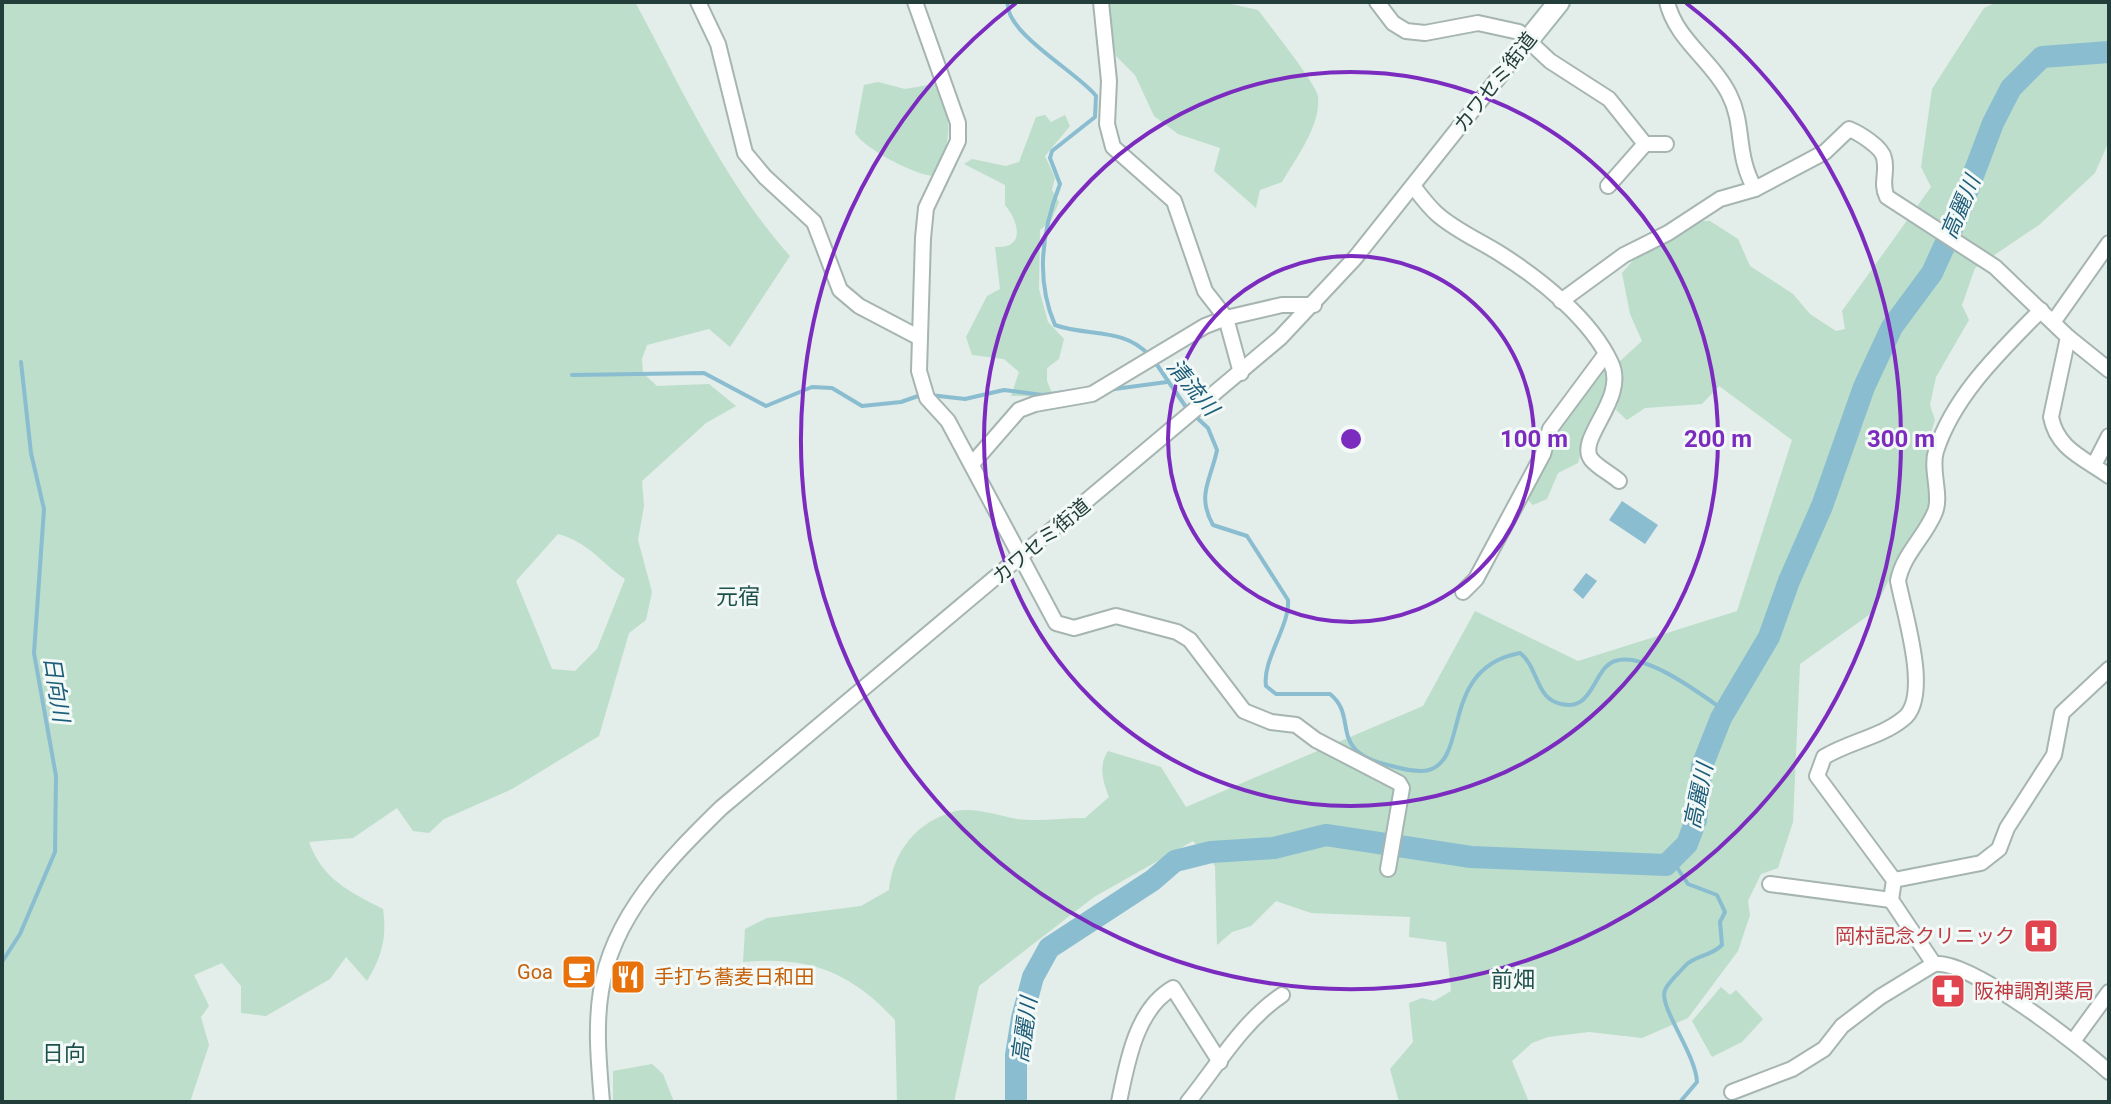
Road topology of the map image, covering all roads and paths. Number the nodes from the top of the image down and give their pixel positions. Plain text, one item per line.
1 (698, 2) edge
2 (915, 2) edge
3 (1101, 2) edge
4 (1377, 2) edge
5 (1559, 2) edge
6 (1667, 2) edge
7 (1530, 38) junction
8 (1645, 144) junction
9 (1666, 144) dead end
10 (1413, 186) junction
11 (1608, 186) dead end
12 (1755, 189) junction
13 (2109, 243) edge
14 (1561, 301) junction
15 (1314, 305) junction
16 (2041, 310) junction
17 (1226, 318) junction
18 (2054, 321) junction
19 (2068, 337) junction
20 (920, 338) junction
21 (1605, 355) junction
22 (2109, 370) edge
23 (1241, 373) junction
24 (2109, 436) edge
25 (972, 464) junction
26 (2094, 465) junction
27 (2109, 476) edge
28 (1619, 481) dead end
29 (1019, 559) junction
30 (1463, 592) dead end
31 (2109, 669) edge
32 (1388, 869) dead end
33 (1894, 880) junction
34 (1770, 884) dead end
35 (1891, 900) junction
36 (1934, 964) junction
37 (2109, 992) edge
38 (1282, 995) dead end
39 (2074, 1040) junction
40 (1220, 1062) junction
41 (2109, 1072) edge
42 (1732, 1092) dead end
43 (602, 1102) edge
44 (1119, 1102) edge
45 (1188, 1102) edge

1 - 20 street
2 - 20 street
3 - 17 street
4 - 7 street
5 - 7 street, カワセミ街道
6 - 12 street
7 - 8 street
7 - 10 street, カワセミ街道
8 - 9 street
8 - 11 street
10 - 14 street
10 - 15 street, カワセミ街道
12 - 14 street
12 - 16 street
13 - 18 street
14 - 21 street
15 - 17 street
15 - 23 street, カワセミ街道
16 - 18 street
16 - 33 street
17 - 23 street
17 - 25 street
18 - 19 street
19 - 22 street
19 - 26 street
20 - 25 street
21 - 28 street
21 - 30 street
23 - 29 street, カワセミ街道
24 - 26 street
25 - 29 street
26 - 27 street
29 - 32 street
29 - 43 street, カワセミ街道
31 - 33 street
33 - 35 street
34 - 35 street
35 - 36 street
36 - 39 street
36 - 42 street
37 - 39 street
38 - 40 street
39 - 41 street
40 - 44 street
40 - 45 street

